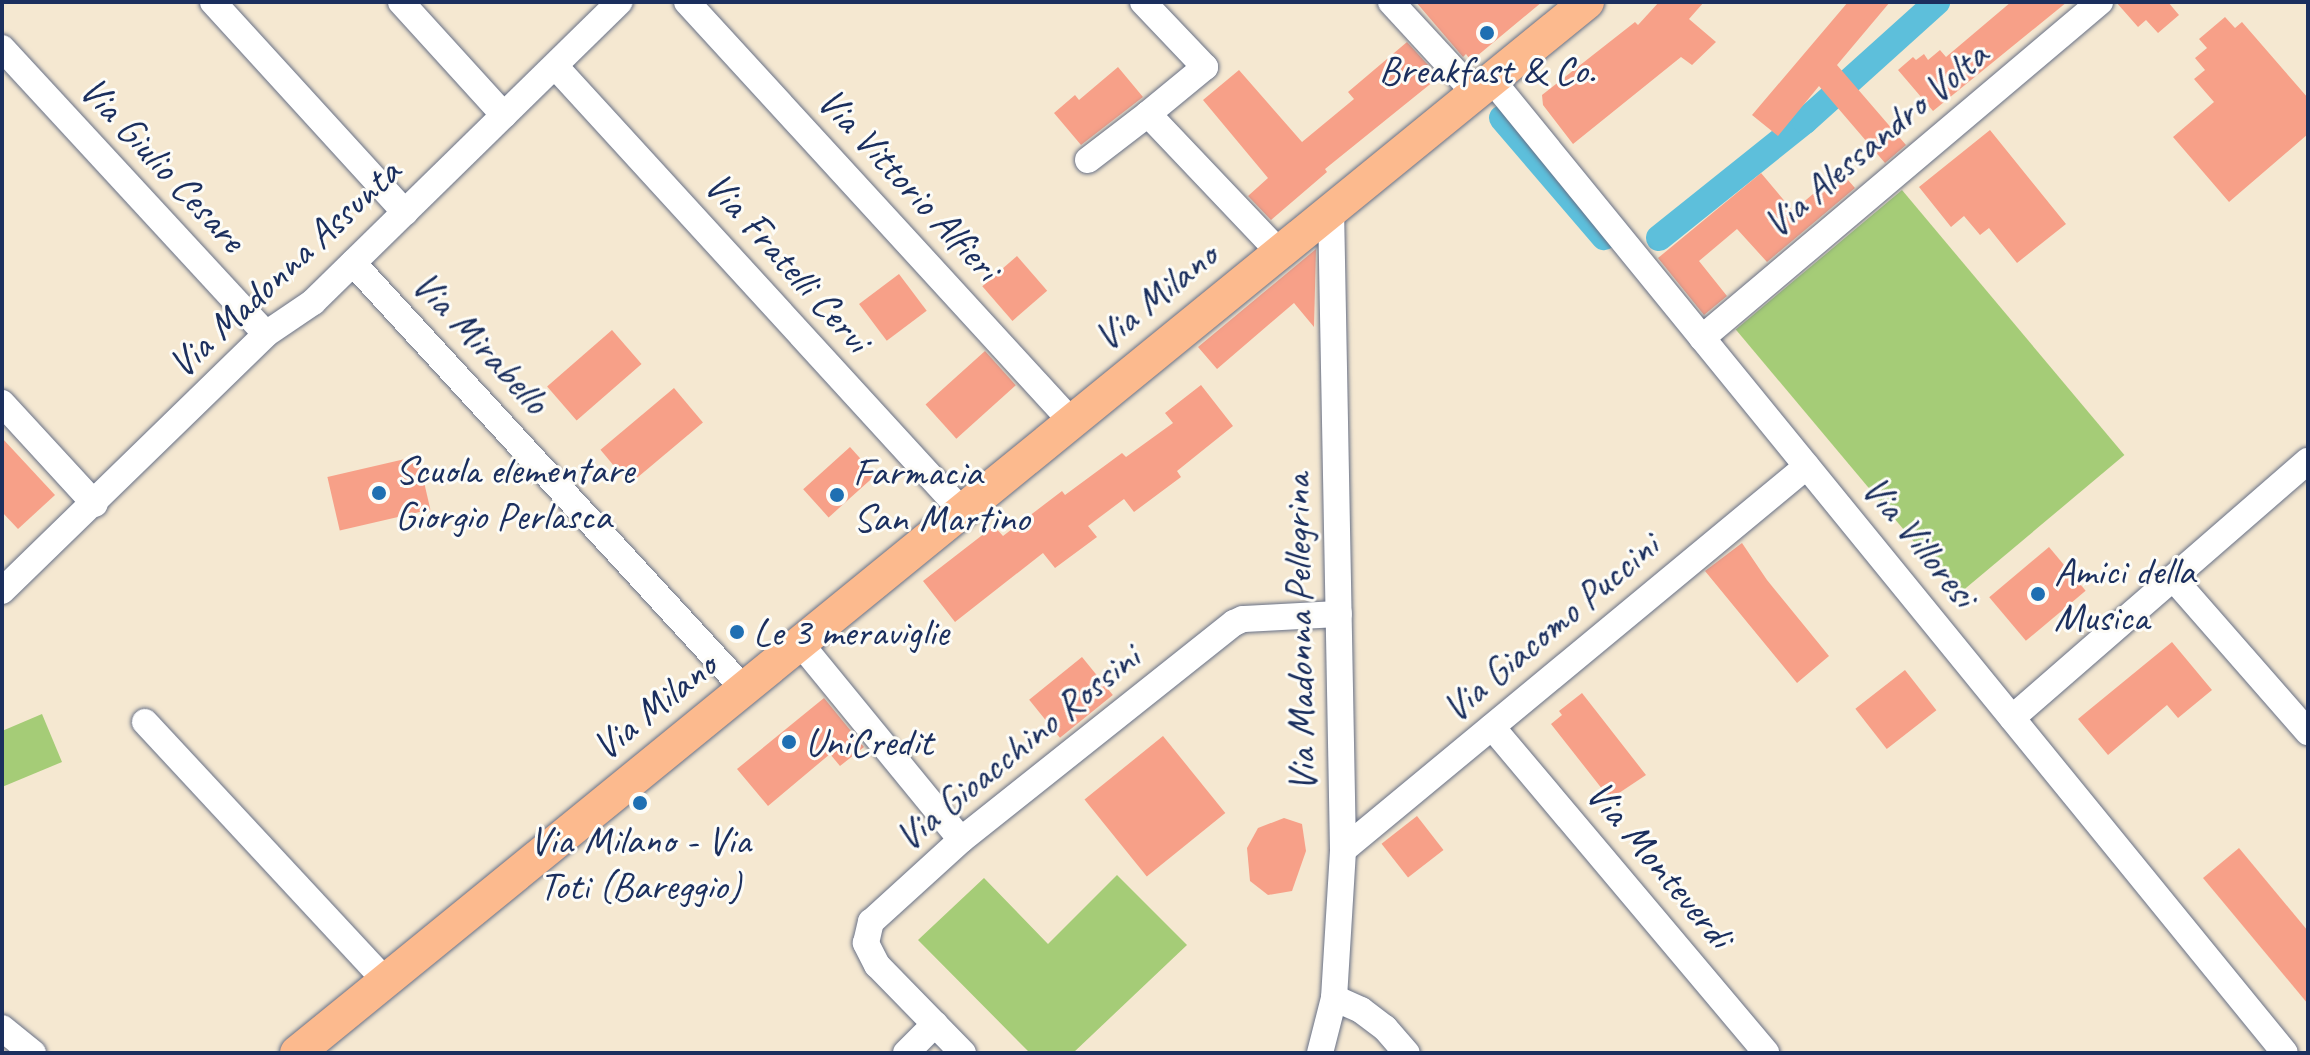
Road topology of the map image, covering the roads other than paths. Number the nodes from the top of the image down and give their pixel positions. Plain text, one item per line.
1 (213, 2) edge
2 (401, 2) edge
3 (687, 2) edge
4 (1143, 2) edge
5 (1391, 2) edge
6 (1587, 2) edge
7 (2100, 2) edge
8 (602, 8) edge
9 (2, 48) edge
10 (555, 66) junction
11 (1483, 86) junction
12 (1148, 114) junction
13 (504, 115) junction
14 (1088, 160) dead end
15 (1331, 210) junction
16 (405, 212) junction
17 (1279, 252) junction
18 (353, 263) junction
19 (266, 334) junction
20 (1702, 338) junction
21 (2, 403) edge
22 (1072, 422) junction
23 (2308, 461) edge
24 (1807, 466) junction
25 (95, 504) junction
26 (962, 511) junction
27 (2173, 578) junction
28 (2, 591) edge
29 (1339, 614) junction
30 (800, 643) junction
31 (744, 689) junction
32 (2012, 718) junction
33 (145, 722) dead end
34 (1492, 727) junction
35 (2306, 727) edge
36 (961, 840) junction
37 (1343, 850) junction
38 (386, 981) junction
39 (1334, 998) junction
40 (935, 1024) junction
41 (2, 1028) edge
42 (33, 1053) edge
43 (297, 1053) edge
44 (906, 1053) edge
45 (963, 1053) edge
46 (1320, 1053) edge
47 (1407, 1053) edge
48 (1767, 1053) edge
49 (2285, 1053) edge

1 - 16 street
2 - 13 street
3 - 22 street, Via Vittorio Alfieri
4 - 12 street
5 - 11 street, Via Villoresi
6 - 11 main road, Via Milano
7 - 20 street, Via Alessandro Volta
8 - 10 street, Via Madonna Assunta
9 - 19 street, Via Giulio Cesare
10 - 13 street, Via Madonna Assunta
10 - 26 street, Via Fratelli Cervi
11 - 15 main road, Via Milano
11 - 20 street, Via Villoresi
12 - 14 street
12 - 17 street
13 - 16 street, Via Madonna Assunta
15 - 17 main road, Via Milano
15 - 29 street, Via Madonna Pellegrina
16 - 18 street, Via Madonna Assunta
17 - 22 main road, Via Milano
18 - 19 street, Via Madonna Assunta
18 - 31 street, Via Mirabello
19 - 25 street, Via Madonna Assunta
20 - 24 street, Via Villoresi
21 - 25 street
22 - 26 main road, Via Milano
23 - 27 street
24 - 32 street, Via Villoresi
24 - 34 street, Via Giacomo Puccini
25 - 28 street, Via Madonna Assunta
26 - 30 main road, Via Milano
27 - 32 street
27 - 35 street
29 - 36 street, Via Gioacchino Rossini
29 - 37 street, Via Madonna Pellegrina
30 - 31 main road, Via Milano
30 - 36 street
31 - 38 main road, Via Milano
32 - 49 street, Via Villoresi
33 - 38 street
34 - 37 street, Via Giacomo Puccini
34 - 48 street, Via Monteverdi
36 - 40 street, Via Gioacchino Rossini
37 - 39 street, Via Madonna Pellegrina
38 - 43 main road, Via Milano
39 - 46 street, Via Madonna Pellegrina
39 - 47 street
40 - 44 street
40 - 45 street, Via Gioacchino Rossini
41 - 42 street

